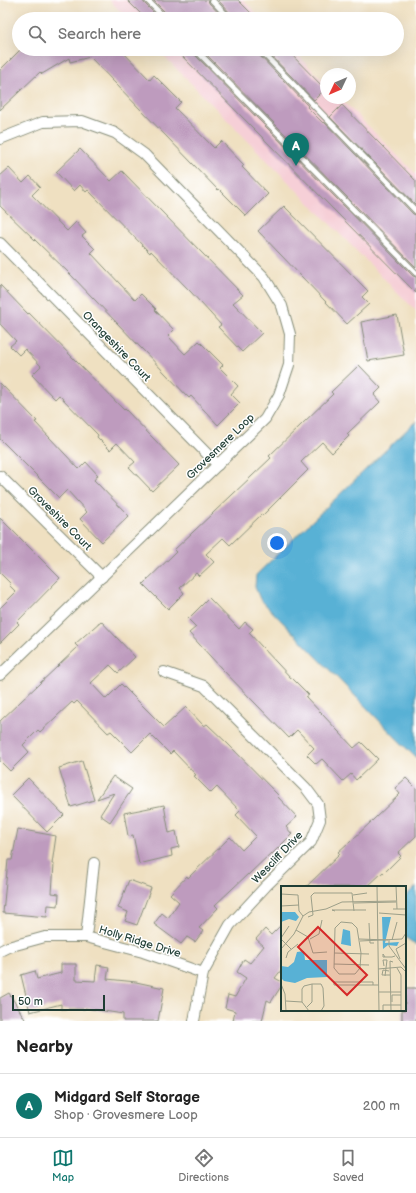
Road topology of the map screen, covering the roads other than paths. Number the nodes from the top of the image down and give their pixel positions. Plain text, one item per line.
1 (147, 0) edge
2 (212, 0) edge
3 (159, 12) edge
4 (223, 12) edge
5 (202, 56) edge
6 (266, 56) edge
7 (0, 139) edge
8 (416, 211) edge
9 (0, 243) edge
10 (416, 273) edge
11 (218, 465) junction
12 (0, 476) edge
13 (102, 577) junction
14 (164, 672) dead end
15 (0, 675) edge
16 (94, 863) dead end
17 (86, 937) junction
18 (0, 951) edge
19 (203, 973) junction
20 (194, 1021) edge

1 - 3 lane
2 - 4 lane
5 - 10 lane
6 - 8 lane
7 - 11 street, Grovesmere Loop
9 - 11 street, Orangeshire Court
11 - 13 street, Grovesmere Loop
12 - 13 street, Groveshire Court
13 - 15 street, Grovesmere Loop
14 - 19 street, Wescliff Drive
16 - 17 street
17 - 18 street, Holly Ridge Drive
17 - 19 street, Holly Ridge Drive
19 - 20 street, Wescliff Drive

